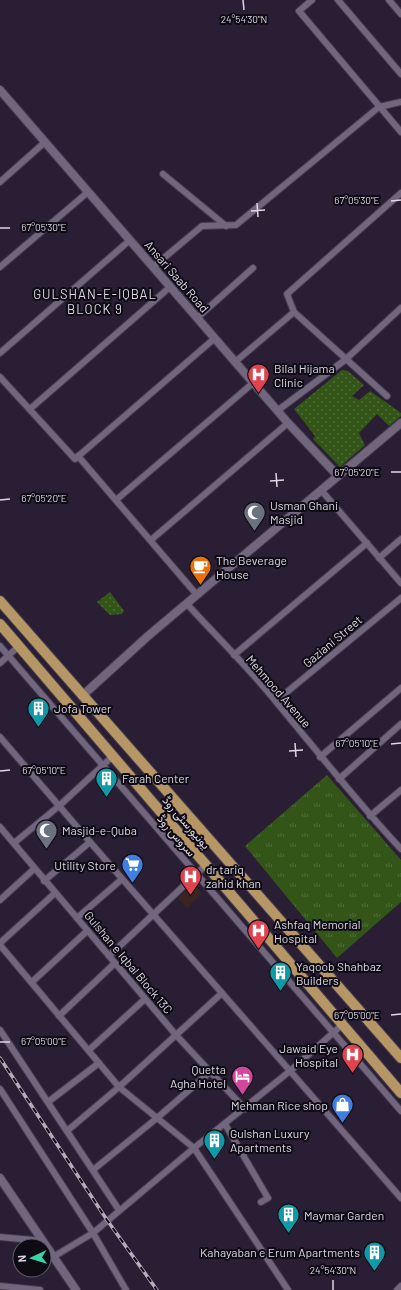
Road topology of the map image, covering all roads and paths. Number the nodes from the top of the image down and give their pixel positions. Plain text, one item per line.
1 (312, 0) edge
2 (338, 0) edge
3 (389, 0) edge
4 (401, 14) edge
5 (401, 74) edge
6 (1, 92) edge
7 (401, 102) edge
8 (379, 107) junction
9 (401, 132) edge
10 (45, 142) junction
11 (163, 174) dead end
12 (0, 182) edge
13 (88, 192) junction
14 (401, 193) edge
15 (226, 226) junction
16 (130, 240) junction
17 (0, 267) edge
18 (153, 267) junction
19 (253, 268) dead end
20 (170, 287) junction
21 (401, 308) edge
22 (294, 312) junction
23 (197, 318) junction
24 (215, 338) junction
25 (0, 353) edge
26 (345, 360) junction
27 (235, 362) junction
28 (0, 376) edge
29 (253, 383) junction
30 (386, 396) dead end
31 (30, 409) junction
32 (277, 411) junction
33 (288, 423) junction
34 (401, 423) edge
35 (78, 456) junction
36 (338, 476) junction
37 (321, 490) junction
38 (116, 500) junction
39 (401, 539) edge
40 (150, 540) junction
41 (367, 543) junction
42 (379, 558) junction
43 (401, 583) edge
44 (197, 595) junction
45 (401, 598) edge
46 (0, 601) edge
47 (187, 604) junction
48 (0, 624) edge
49 (0, 646) edge
50 (19, 646) junction
51 (8, 655) junction
52 (234, 655) junction
53 (0, 663) edge
54 (401, 688) edge
55 (82, 696) junction
56 (276, 701) junction
57 (401, 724) edge
58 (0, 736) edge
59 (112, 756) junction
60 (320, 757) junction
61 (102, 766) junction
62 (339, 779) junction
63 (401, 790) edge
64 (59, 806) junction
65 (370, 816) junction
66 (0, 827) edge
67 (2, 834) edge
68 (90, 842) junction
69 (14, 843) junction
70 (401, 849) edge
71 (206, 865) junction
72 (34, 869) junction
73 (197, 874) junction
74 (122, 879) junction
75 (44, 881) junction
76 (55, 893) junction
77 (0, 900) edge
78 (152, 914) junction
79 (77, 918) junction
80 (87, 931) junction
81 (0, 944) edge
82 (109, 956) junction
83 (115, 963) junction
84 (32, 982) junction
85 (222, 993) junction
86 (145, 999) junction
87 (59, 1016) junction
88 (343, 1024) junction
89 (0, 1030) edge
90 (332, 1032) junction
91 (176, 1035) junction
92 (89, 1050) junction
93 (401, 1058) edge
94 (99, 1063) junction
95 (290, 1071) junction
96 (210, 1072) junction
97 (119, 1087) junction
98 (0, 1089) edge
99 (401, 1093) edge
100 (48, 1102) junction
101 (245, 1109) junction
102 (401, 1111) edge
103 (157, 1118) junction
104 (225, 1124) junction
105 (67, 1130) junction
106 (194, 1148) junction
107 (93, 1170) junction
108 (0, 1178) edge
109 (401, 1198) edge
110 (260, 1202) dead end
111 (119, 1210) junction
112 (93, 1233) junction
113 (0, 1237) edge
114 (12, 1238) edge
115 (41, 1238) edge
116 (53, 1257) joint
117 (0, 1286) edge
118 (401, 1286) edge
119 (9, 1288) edge
120 (40, 1290) edge
121 (76, 1290) edge
122 (126, 1290) edge
123 (288, 1290) edge
124 (397, 1290) edge

1 - 8 street
2 - 5 street
3 - 4 street
6 - 10 street, Ansari Saab Road
7 - 8 street
8 - 9 street
8 - 15 street
10 - 12 street
10 - 13 street, Ansari Saab Road
11 - 15 street
13 - 16 street, Ansari Saab Road
13 - 17 street
14 - 22 street
15 - 18 street
16 - 18 street, Ansari Saab Road
16 - 25 street
18 - 20 street, Ansari Saab Road
19 - 23 street
20 - 23 street, Ansari Saab Road
20 - 31 street
21 - 26 street
22 - 26 street
22 - 27 street
23 - 24 street, Ansari Saab Road
24 - 27 street, Ansari Saab Road
24 - 35 street
26 - 30 street
26 - 32 street
27 - 29 street, Ansari Saab Road
28 - 31 street
29 - 32 street, Ansari Saab Road
29 - 38 street
31 - 35 street
32 - 33 street, Ansari Saab Road
33 - 36 street, Ansari Saab Road
33 - 40 street
34 - 36 street
35 - 38 street
36 - 37 street
37 - 41 street
37 - 44 street
38 - 40 street
39 - 42 street
40 - 44 street
41 - 42 street
41 - 52 street
42 - 43 street
44 - 47 street
45 - 56 street, Gaziani Street
46 - 55 main road, یونیورسٹی روڈ
47 - 52 street, Mehmood Avenue
47 - 55 street
48 - 50 main road, یونیورسٹی روڈ
49 - 51 street, سروس روڈ
50 - 51 street
50 - 59 main road, یونیورسٹی روڈ
51 - 53 street
51 - 61 street, سروس روڈ
52 - 56 street, Mehmood Avenue
54 - 60 street
55 - 93 main road, یونیورسٹی روڈ
56 - 60 street, Mehmood Avenue
57 - 62 street
58 - 64 street
59 - 61 street
59 - 71 main road, یونیورسٹی روڈ
60 - 62 street, Mehmood Avenue
61 - 64 street
61 - 73 street, سروس روڈ
62 - 65 street, Mehmood Avenue
63 - 65 street
64 - 68 street
64 - 69 street
65 - 70 street, Mehmood Avenue
66 - 67 street, Gulshan e Iqbal Block 13C
67 - 69 street, Gulshan e Iqbal Block 13C
68 - 74 street
68 - 75 street
69 - 72 street, Gulshan e Iqbal Block 13C
71 - 73 street
71 - 88 main road, یونیورسٹی روڈ
72 - 75 street, Gulshan e Iqbal Block 13C
72 - 77 street
73 - 78 street
73 - 90 street, سروس روڈ
74 - 78 street
74 - 79 street
75 - 76 street, Gulshan e Iqbal Block 13C
76 - 79 street, Gulshan e Iqbal Block 13C
76 - 81 street
78 - 82 street
78 - 85 street
79 - 80 street, Gulshan e Iqbal Block 13C
80 - 82 street, Gulshan e Iqbal Block 13C
80 - 84 street
81 - 84 street
82 - 83 street, Gulshan e Iqbal Block 13C
83 - 86 street, Gulshan e Iqbal Block 13C
83 - 87 street
84 - 87 street
85 - 91 street
85 - 95 street
86 - 91 street, Gulshan e Iqbal Block 13C
86 - 92 street
87 - 92 street
88 - 90 street
88 - 99 main road, یونیورسٹی روڈ
89 - 100 street
90 - 95 street
90 - 102 street, سروس روڈ
91 - 96 street, Gulshan e Iqbal Block 13C
91 - 97 street
92 - 94 street
94 - 97 street
94 - 100 street
95 - 101 street
95 - 109 street
96 - 101 street, Gulshan e Iqbal Block 13C
96 - 103 street
97 - 103 street
97 - 105 street
98 - 112 street
100 - 105 street
101 - 104 street
103 - 106 street
103 - 107 street
104 - 106 street
104 - 110 street
105 - 107 street
106 - 111 street
106 - 123 street
107 - 111 street
108 - 115 street
111 - 112 street
112 - 116 street
112 - 122 street
113 - 114 street
116 - 121 street
117 - 119 street
118 - 124 street
119 - 120 street

